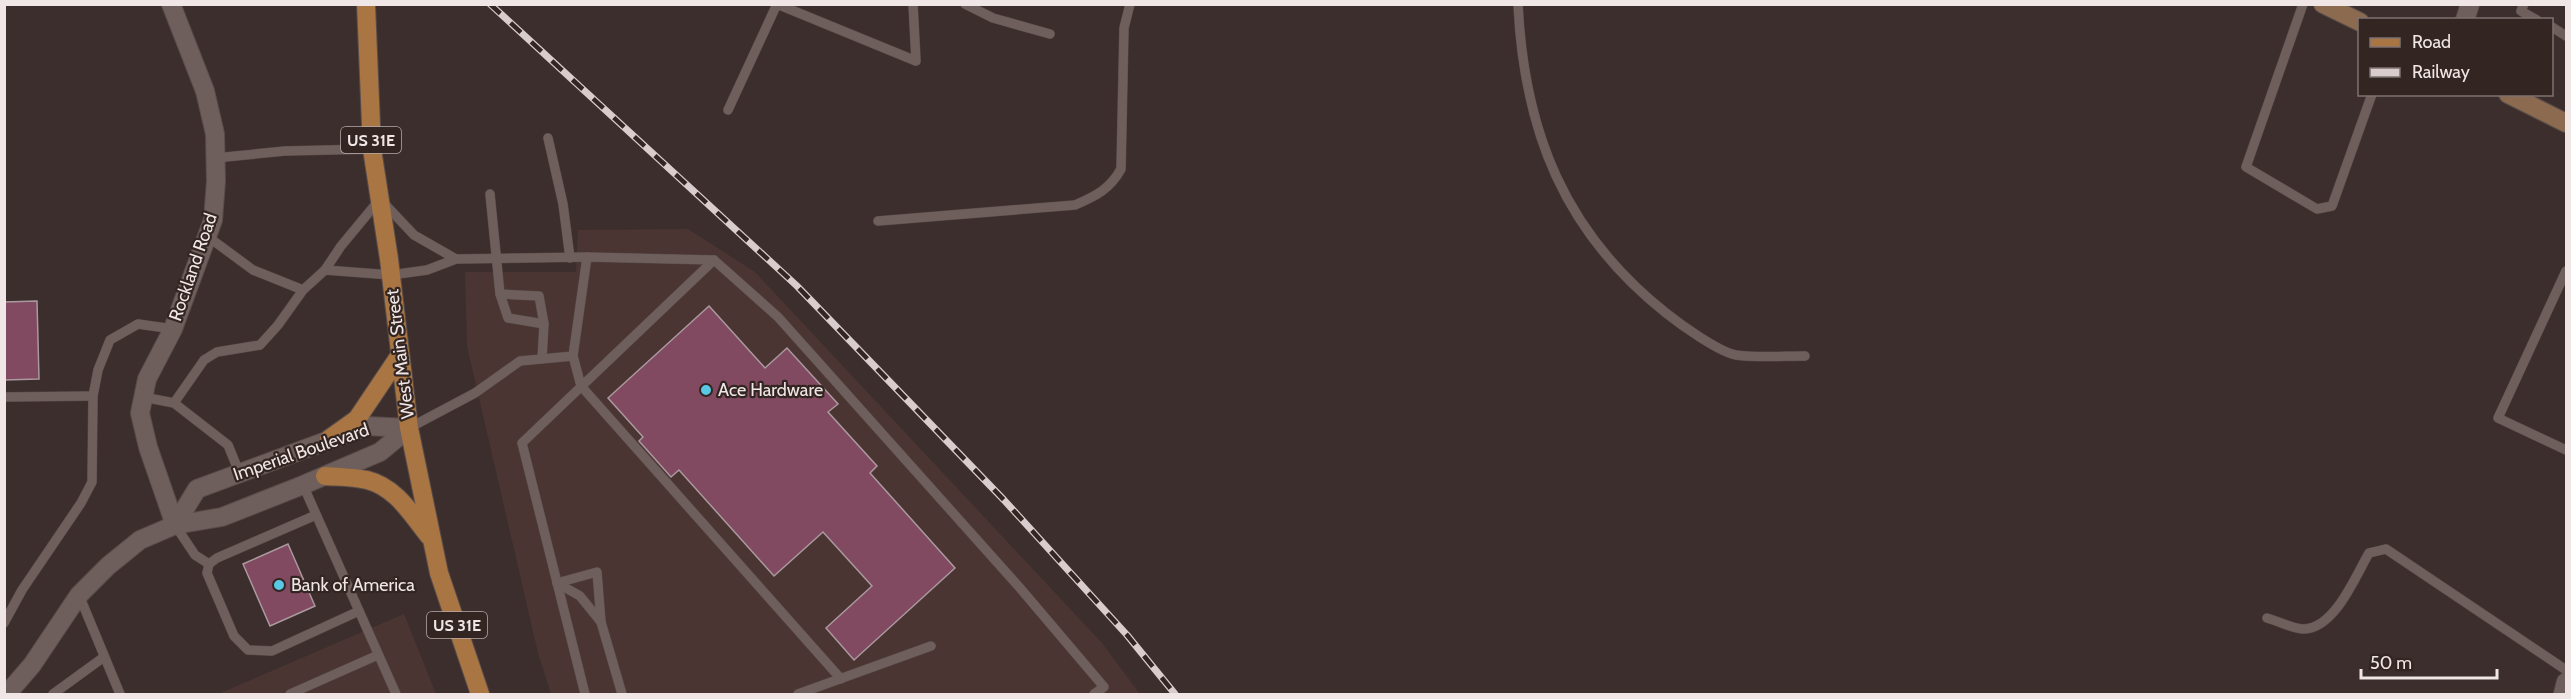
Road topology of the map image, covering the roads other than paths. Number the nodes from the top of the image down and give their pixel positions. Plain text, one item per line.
1 (171, 4) edge
2 (366, 4) edge
3 (913, 4) edge
4 (965, 4) edge
5 (1130, 4) edge
6 (1518, 4) edge
7 (2303, 4) edge
8 (2324, 4) edge
9 (2524, 4) edge
10 (2533, 18) edge
11 (2358, 21) edge
12 (2553, 28) edge
13 (1050, 34) dead end
14 (2566, 36) edge
15 (2371, 96) edge
16 (2512, 96) edge
17 (728, 110) dead end
18 (2566, 123) edge
19 (548, 138) dead end
20 (372, 150) junction
21 (215, 158) junction
22 (489, 194) dead end
23 (380, 199) junction
24 (878, 220) dead end
25 (207, 236) junction
26 (587, 257) junction
27 (497, 258) junction
28 (570, 258) junction
29 (456, 259) junction
30 (714, 260) junction
31 (325, 270) junction
32 (2566, 271) edge
33 (391, 275) junction
34 (303, 290) junction
35 (500, 294) junction
36 (544, 324) junction
37 (173, 329) junction
38 (400, 355) junction
39 (573, 356) junction
40 (1805, 356) dead end
41 (542, 359) junction
42 (581, 386) junction
43 (93, 396) junction
44 (4, 397) edge
45 (143, 397) junction
46 (174, 403) junction
47 (409, 428) junction
48 (329, 439) junction
49 (2566, 450) edge
50 (239, 472) junction
51 (325, 476) junction
52 (303, 485) junction
53 (316, 515) junction
54 (175, 525) junction
55 (430, 537) junction
56 (213, 561) junction
57 (557, 583) junction
58 (79, 595) junction
59 (359, 611) junction
60 (2267, 618) dead end
61 (601, 622) junction
62 (4, 623) edge
63 (931, 646) dead end
64 (378, 655) junction
65 (104, 657) junction
66 (2566, 670) edge
67 (841, 679) junction
68 (2566, 682) edge
69 (1107, 691) edge
70 (7, 694) edge
71 (53, 694) edge
72 (120, 694) edge
73 (290, 694) edge
74 (396, 694) edge
75 (480, 694) edge
76 (585, 694) edge
77 (622, 694) edge
78 (803, 694) edge
79 (1094, 694) edge
80 (2564, 694) edge

1 - 21 street, Rockland Road
2 - 20 main road, West Main Street / US 31E
3 - 17 lane
4 - 13 lane
5 - 24 lane
6 - 40 lane
7 - 15 lane
8 - 11 main road
9 - 10 lane
12 - 14 lane
16 - 18 main road
19 - 28 lane
20 - 21 lane
20 - 23 main road, West Main Street / US 31E
21 - 25 street, Rockland Road
22 - 27 lane
23 - 29 lane
23 - 31 lane
23 - 33 main road, West Main Street / US 31E
25 - 34 lane
25 - 37 street, Rockland Road
26 - 28 lane
26 - 30 lane
26 - 39 lane
27 - 28 lane
27 - 29 lane
27 - 35 lane
29 - 33 lane
30 - 42 lane
30 - 69 lane
31 - 33 lane
31 - 34 lane
32 - 49 lane
33 - 38 main road, West Main Street / US 31E
34 - 46 lane
35 - 36 lane
35 - 36 lane
36 - 41 lane
37 - 43 lane
37 - 45 street, Rockland Road
38 - 47 main road, West Main Street / US 31E
38 - 48 main road
39 - 41 lane
39 - 42 lane
41 - 47 lane
42 - 57 lane
42 - 67 lane
43 - 44 lane
43 - 62 lane
45 - 46 lane
45 - 54 street, Rockland Road
46 - 50 lane
47 - 48 street, Imperial Boulevard
47 - 51 street, Imperial Boulevard
47 - 55 main road, West Main Street / US 31E
48 - 50 street, Imperial Boulevard
50 - 54 street, Imperial Boulevard
51 - 52 street, Imperial Boulevard
51 - 55 main road
52 - 53 lane
52 - 54 street, Imperial Boulevard
53 - 56 lane
53 - 59 lane
54 - 56 lane
54 - 58 street, Imperial Boulevard
55 - 75 main road, West Main Street / US 31E
56 - 59 lane
57 - 61 lane
57 - 61 lane
57 - 76 lane
58 - 65 lane
58 - 70 street, Imperial Boulevard
59 - 64 lane
60 - 66 lane
61 - 77 lane
63 - 67 lane
64 - 73 lane
64 - 74 lane
65 - 71 lane
65 - 72 lane
67 - 78 lane
68 - 80 street
69 - 79 lane

